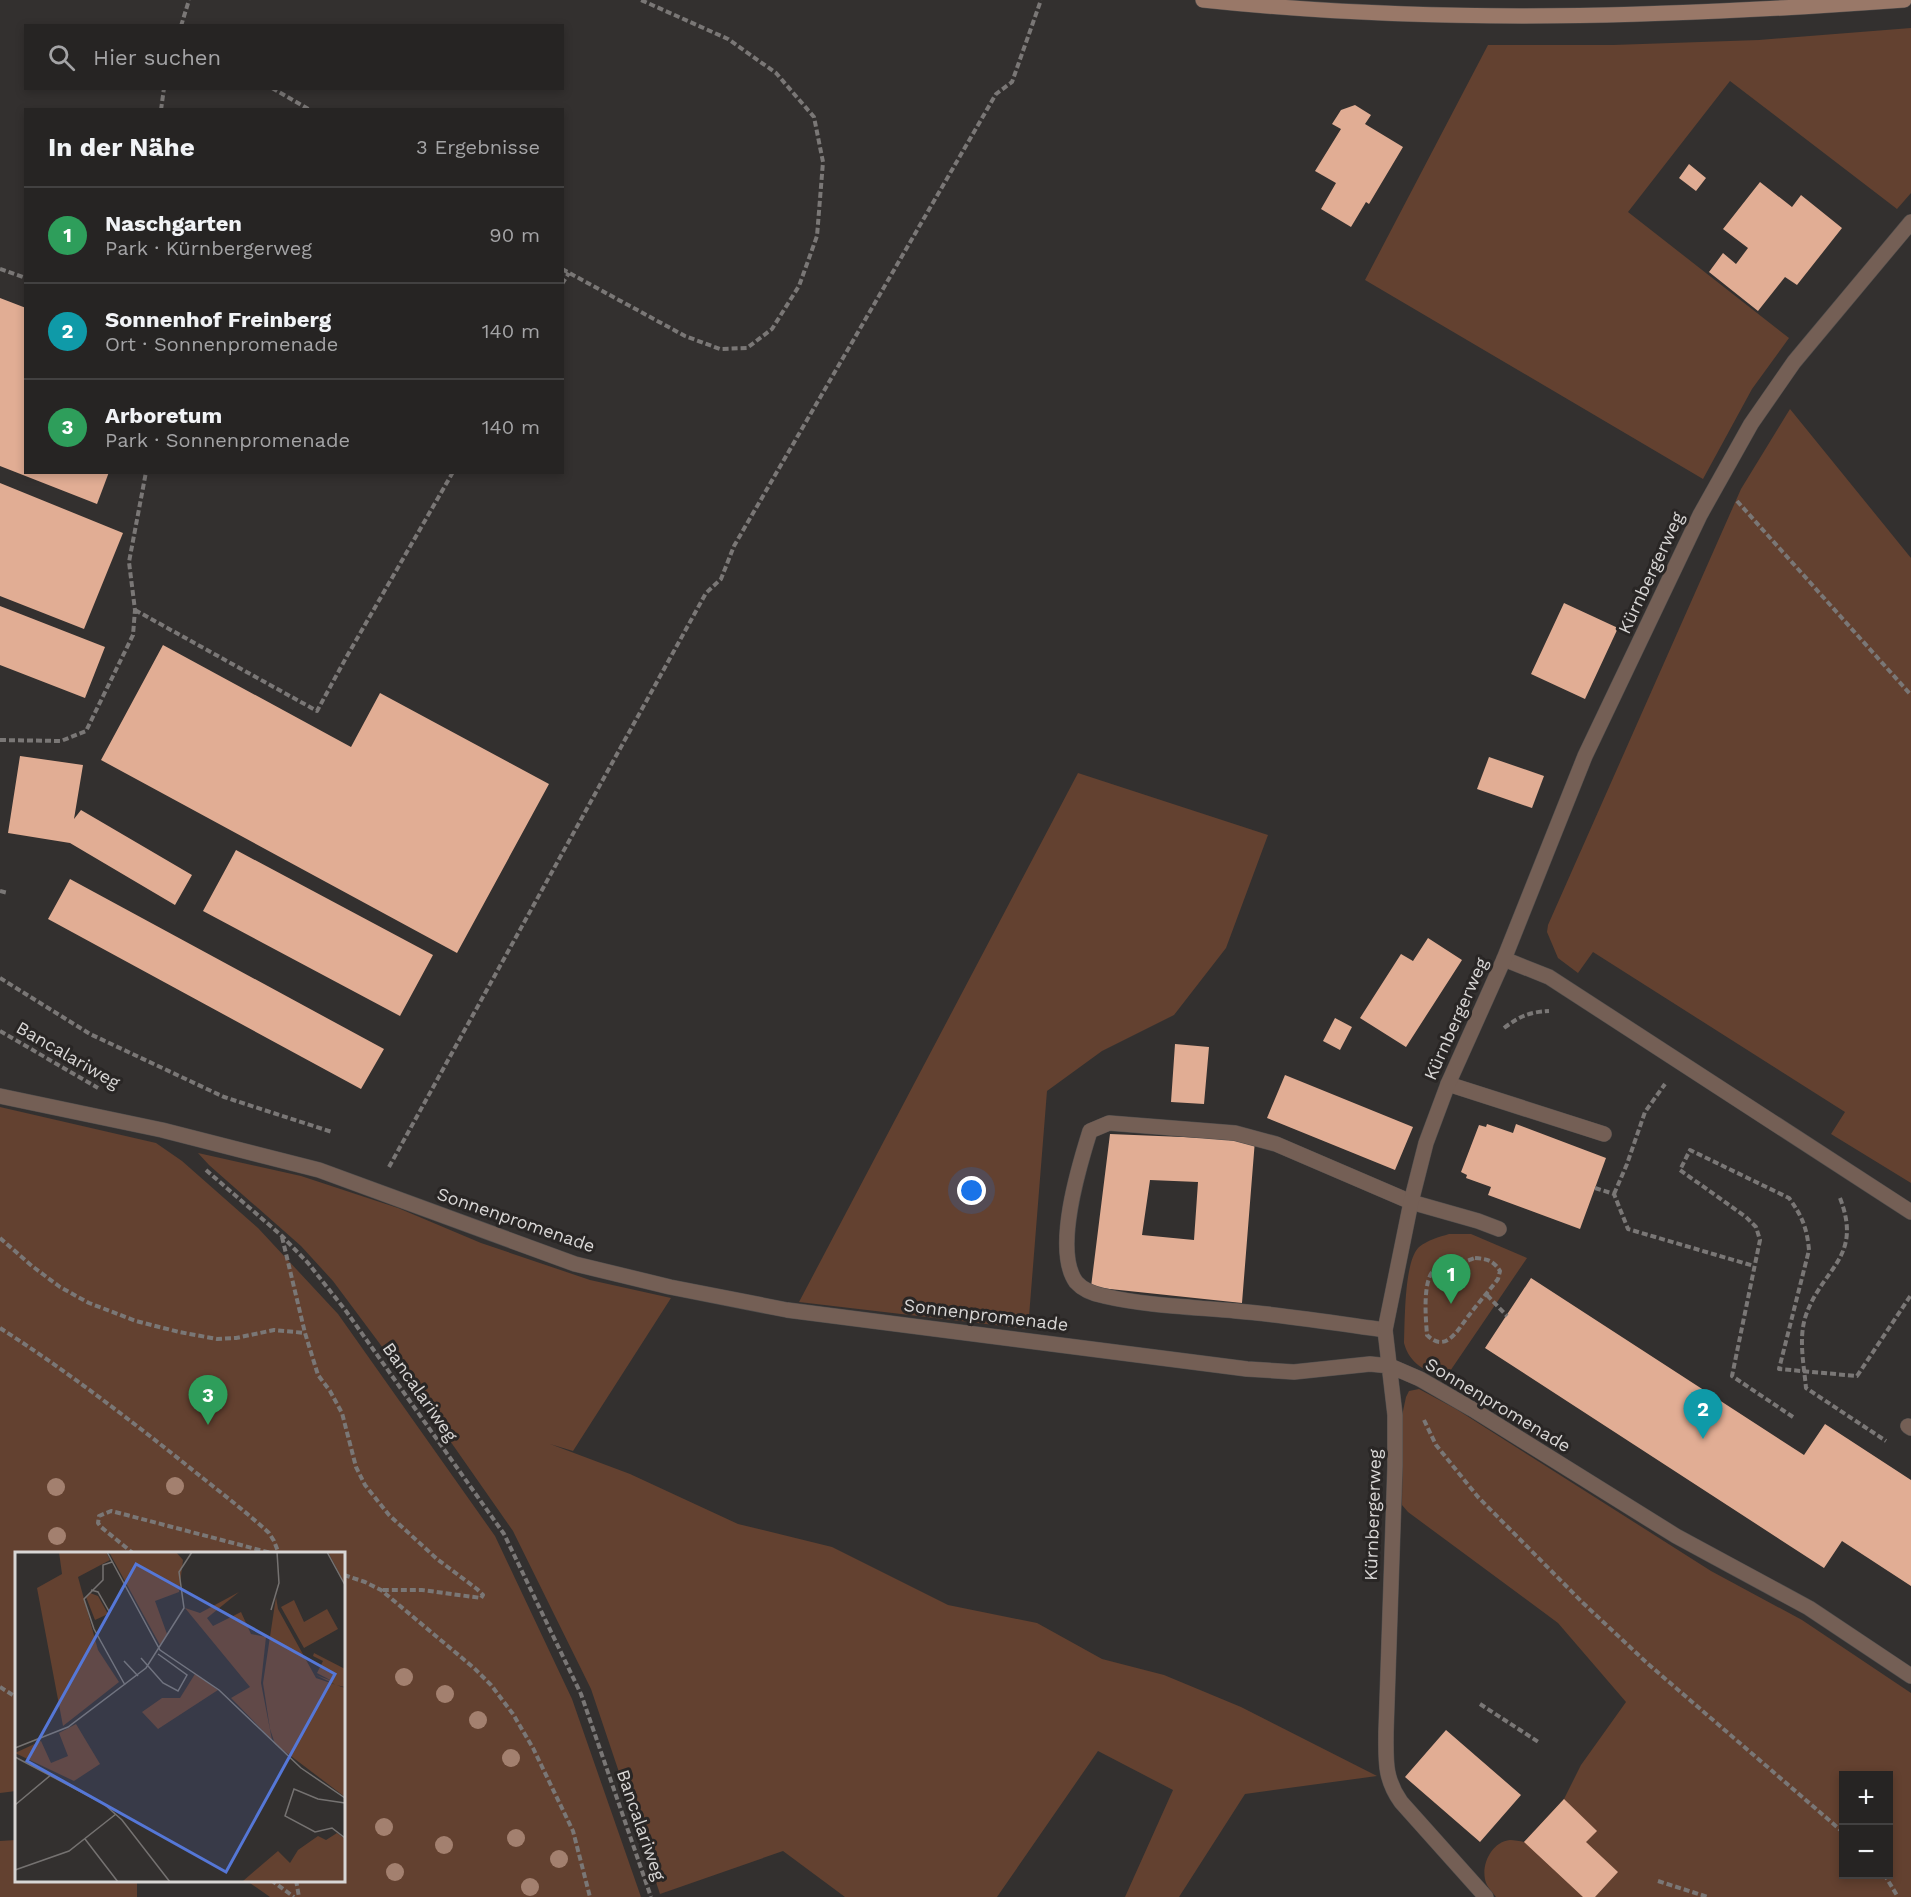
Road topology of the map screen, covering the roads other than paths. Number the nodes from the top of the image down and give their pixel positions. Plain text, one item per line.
1 (1203, 0) edge
2 (1904, 0) edge
3 (1677, 6) edge
4 (1911, 222) edge
5 (1504, 959) junction
6 (1448, 1084) junction
7 (0, 1096) edge
8 (1604, 1134) dead end
9 (1411, 1202) junction
10 (1911, 1212) edge
11 (1499, 1229) dead end
12 (1385, 1330) junction
13 (1390, 1366) junction
14 (1911, 1676) edge
15 (1486, 1897) edge

1 - 3 street
2 - 3 street
4 - 5 street, Kürnbergerweg
5 - 6 street, Kürnbergerweg
5 - 10 street
6 - 8 street
6 - 9 street, Kürnbergerweg
7 - 13 street, Sonnenpromenade
9 - 11 street
9 - 12 street, Kürnbergerweg
9 - 12 street
12 - 13 street, Kürnbergerweg
13 - 14 street, Sonnenpromenade
13 - 15 street, Kürnbergerweg

